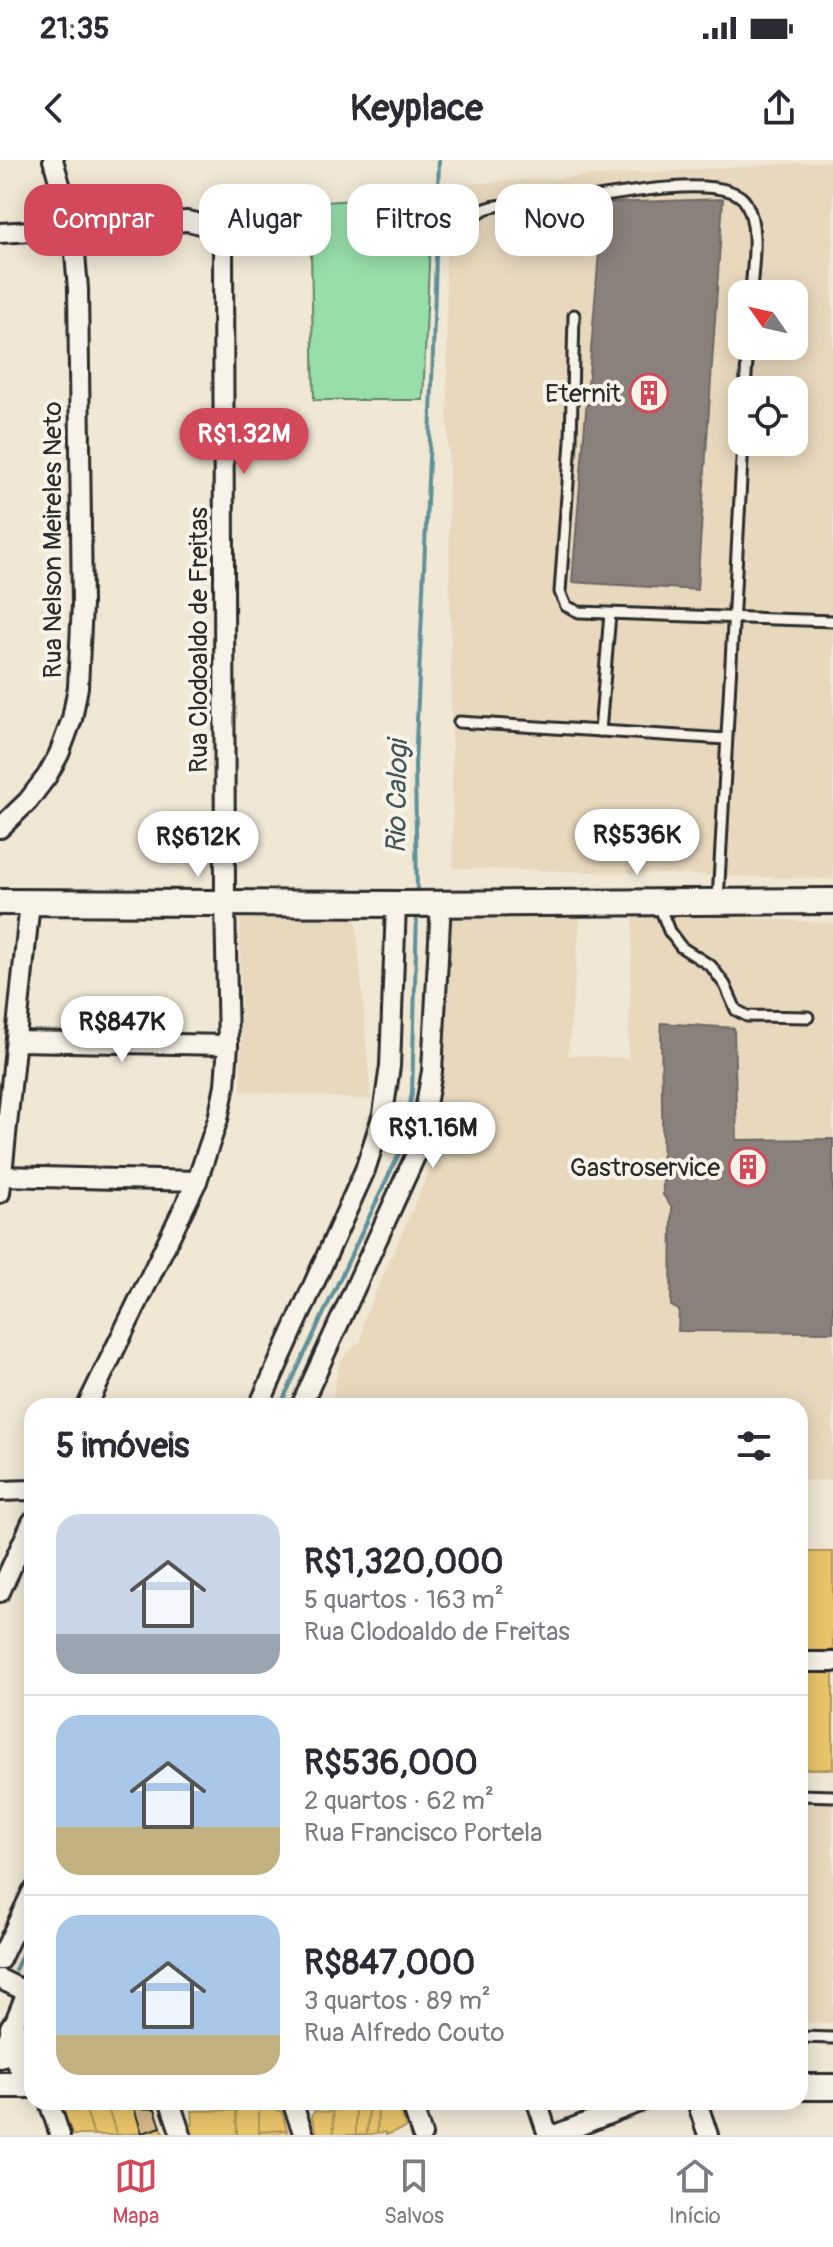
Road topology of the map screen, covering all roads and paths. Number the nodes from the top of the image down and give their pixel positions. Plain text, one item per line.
1 (53, 160) edge
2 (60, 184) edge
3 (479, 214) edge
4 (183, 221) edge
5 (24, 232) edge
6 (0, 233) edge
7 (75, 256) edge
8 (752, 280) edge
9 (574, 315) dead end
10 (742, 456) edge
11 (610, 614) junction
12 (733, 617) junction
13 (833, 621) edge
14 (459, 722) dead end
15 (600, 731) junction
16 (726, 739) junction
17 (0, 828) edge
18 (2, 896) edge
19 (658, 901) junction
20 (718, 901) junction
21 (833, 901) edge
22 (30, 902) junction
23 (225, 903) junction
24 (437, 903) junction
25 (399, 904) junction
26 (808, 1017) dead end
27 (16, 1041) junction
28 (228, 1045) junction
29 (197, 1181) junction
30 (1, 1184) edge
31 (91, 1398) edge
32 (263, 1398) edge
33 (305, 1398) edge
34 (24, 1490) edge
35 (0, 1491) edge
36 (24, 1540) edge
37 (0, 1592) edge
38 (808, 1662) edge
39 (833, 1662) edge
40 (808, 1795) edge
41 (833, 1796) edge
42 (24, 1909) edge
43 (0, 1960) edge
44 (0, 1979) edge
45 (24, 1985) edge
46 (24, 2001) edge
47 (13, 2028) junction
48 (808, 2037) edge
49 (833, 2038) edge
50 (0, 2058) edge
51 (24, 2070) edge
52 (0, 2085) edge
53 (24, 2085) edge
54 (808, 2087) edge
55 (833, 2087) edge
56 (52, 2110) edge
57 (173, 2110) edge
58 (295, 2110) edge
59 (414, 2110) edge
60 (540, 2110) edge
61 (619, 2110) edge
62 (700, 2110) edge
63 (60, 2135) edge
64 (181, 2135) edge
65 (304, 2135) edge
66 (422, 2135) edge
67 (548, 2135) edge
68 (555, 2135) edge
69 (708, 2135) edge

1 - 2 street, Rua Nelson Meireles Neto
3 - 8 lane
4 - 23 street, Rua Clodoaldo de Freitas
5 - 6 street, Rua Clodoaldo de Freitas
7 - 17 street, Rua Nelson Meireles Neto
9 - 11 lane
10 - 12 lane
11 - 12 lane
11 - 15 lane
12 - 13 lane
12 - 16 lane
14 - 15 lane
15 - 16 lane
16 - 20 lane
18 - 22 street
19 - 20 street
19 - 24 street
19 - 26 lane
20 - 21 street
22 - 23 street
22 - 27 street
23 - 25 street
23 - 28 street, Rua Clodoaldo de Freitas
24 - 25 street
24 - 33 street
25 - 32 street
27 - 28 street
27 - 30 street
28 - 29 street, Rua Clodoaldo de Freitas
29 - 30 street
29 - 31 street, Rua Clodoaldo de Freitas
34 - 35 street
36 - 37 street
38 - 39 street
40 - 41 lane
42 - 43 street
44 - 45 street
46 - 47 street
47 - 50 street
47 - 51 street
48 - 49 lane
52 - 53 street
54 - 55 street
56 - 63 street
57 - 64 street
58 - 65 street
59 - 66 street
60 - 67 street
61 - 68 street
62 - 69 street

